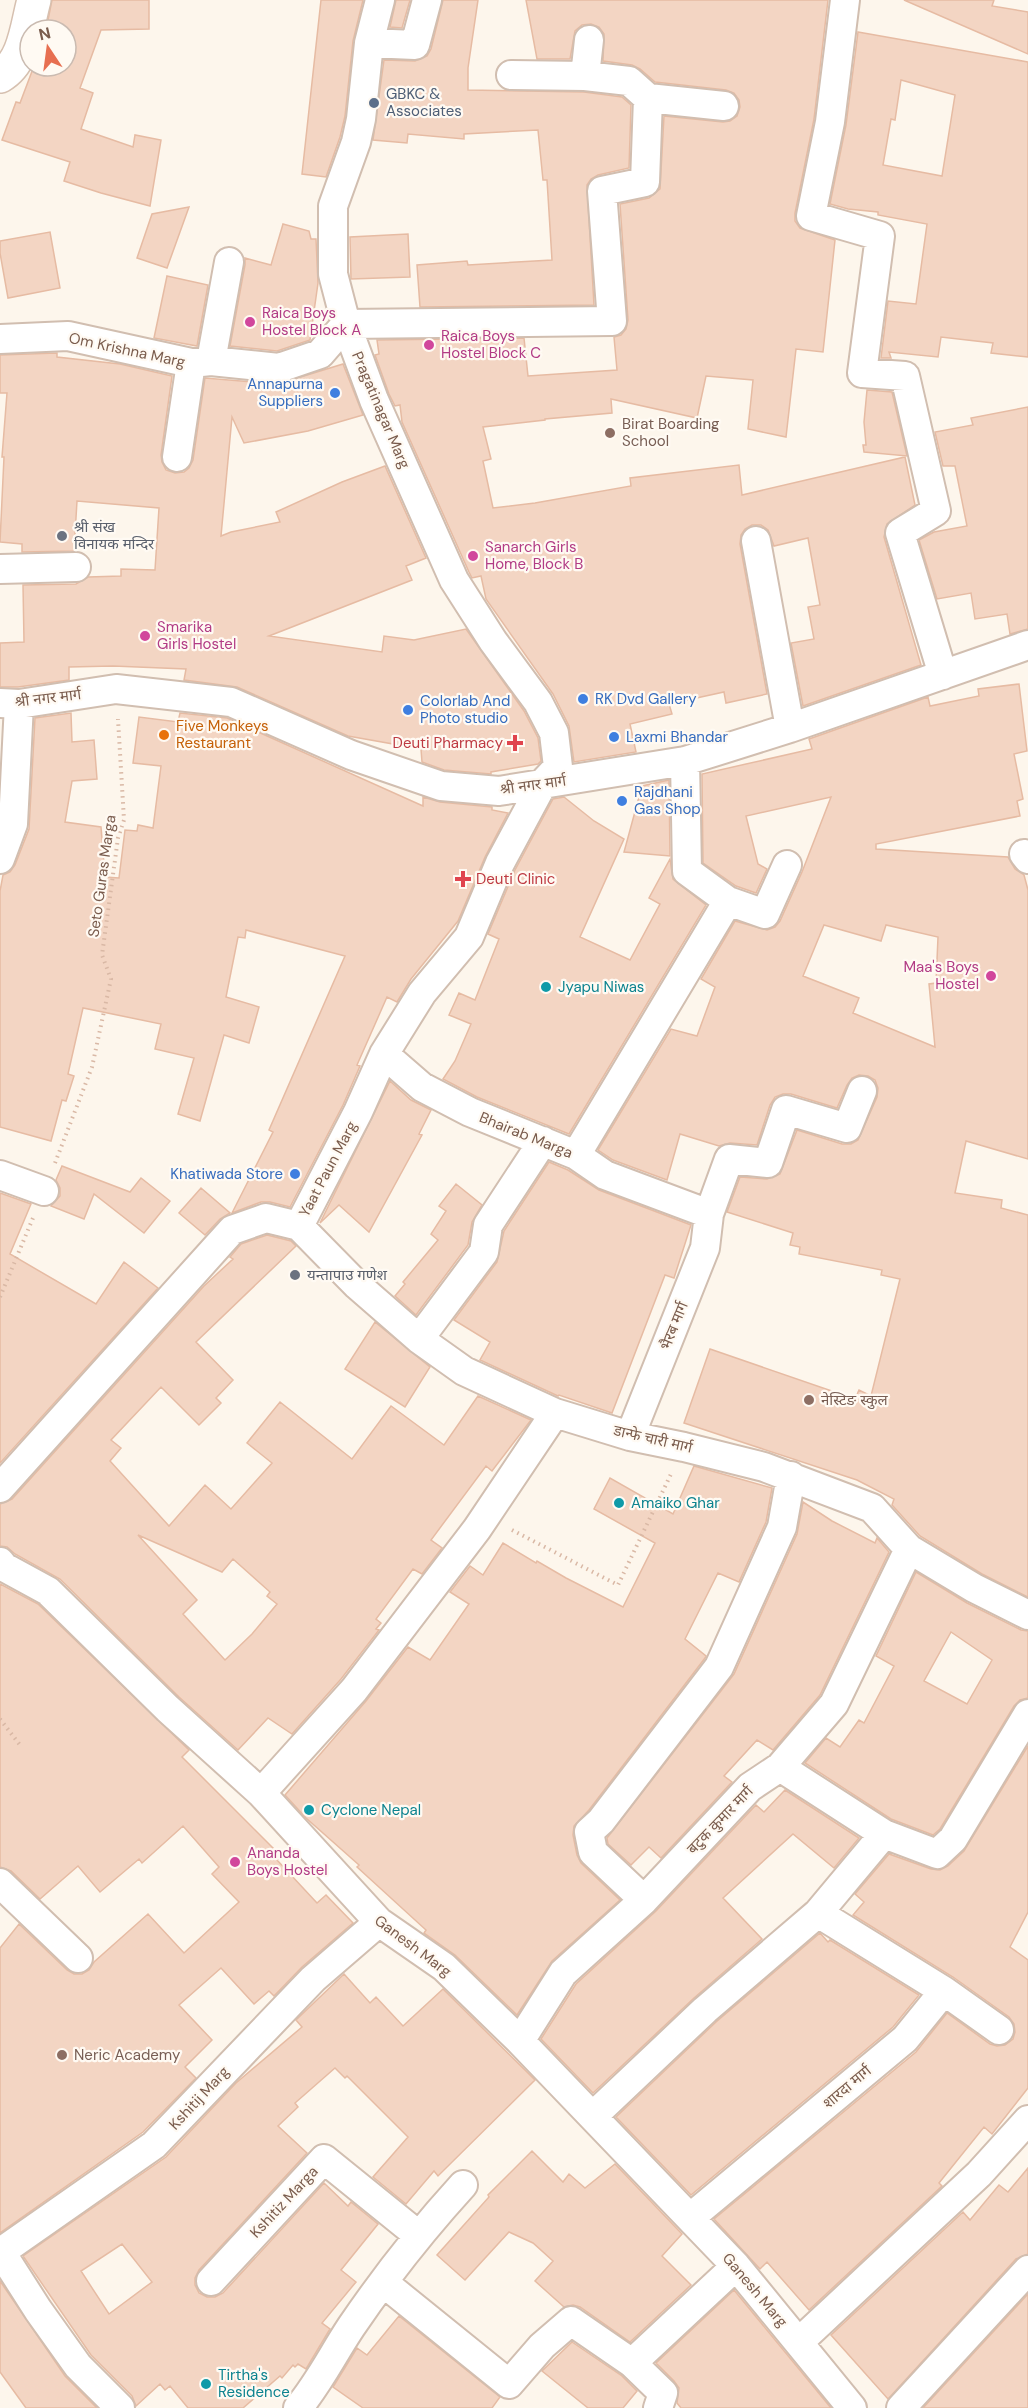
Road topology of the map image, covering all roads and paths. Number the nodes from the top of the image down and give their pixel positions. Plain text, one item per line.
1 (34, 0) edge
2 (380, 0) edge
3 (427, 0) edge
4 (842, 7) edge
5 (589, 40) dead end
6 (369, 43) junction
7 (511, 75) dead end
8 (0, 76) edge
9 (585, 76) junction
10 (648, 98) junction
11 (724, 106) dead end
12 (229, 262) dead end
13 (346, 324) junction
14 (0, 339) edge
15 (201, 362) junction
16 (177, 457) dead end
17 (756, 541) dead end
18 (76, 567) dead end
19 (0, 568) edge
20 (1028, 645) edge
21 (943, 675) junction
22 (116, 689) junction
23 (10, 703) edge
24 (790, 728) junction
25 (685, 761) junction
26 (543, 783) junction
27 (0, 859) edge
28 (787, 865) dead end
29 (728, 901) junction
30 (384, 1054) junction
31 (862, 1091) dead end
32 (543, 1142) junction
33 (576, 1155) junction
34 (0, 1175) edge
35 (44, 1191) junction
36 (709, 1214) junction
37 (299, 1226) junction
38 (0, 1298) edge
39 (419, 1339) junction
40 (555, 1413) junction
41 (630, 1436) junction
42 (684, 1447) junction
43 (790, 1476) junction
44 (0, 1488) edge
45 (486, 1516) junction
46 (909, 1549) junction
47 (0, 1562) edge
48 (1028, 1615) edge
49 (1028, 1714) edge
50 (0, 1719) edge
51 (20, 1745) dead end
52 (780, 1767) junction
53 (261, 1793) junction
54 (884, 1833) junction
55 (0, 1883) edge
56 (644, 1900) junction
57 (818, 1912) junction
58 (379, 1922) junction
59 (78, 1958) dead end
60 (944, 1991) junction
61 (999, 2030) dead end
62 (520, 2041) junction
63 (593, 2116) junction
64 (1028, 2120) edge
65 (462, 2185) dead end
66 (691, 2217) junction
67 (418, 2235) junction
68 (1, 2252) edge
69 (736, 2266) junction
70 (1028, 2270) edge
71 (211, 2281) dead end
72 (384, 2283) junction
73 (799, 2342) junction
74 (632, 2363) junction
75 (120, 2408) edge
76 (298, 2408) edge
77 (658, 2408) edge
78 (852, 2408) edge
79 (901, 2408) edge

1 - 8 main road
2 - 6 street, Pragatinagar Marg
3 - 6 street
4 - 21 street
5 - 9 street
6 - 13 street, Pragatinagar Marg
7 - 9 street
9 - 10 street
10 - 11 street
10 - 13 street
12 - 15 street
13 - 15 street, Om Krishna Marg
13 - 26 street, Pragatinagar Marg
14 - 15 street, Om Krishna Marg
15 - 16 street
17 - 24 street
18 - 19 street
20 - 21 street, श्री नगर मार्ग
21 - 24 street, श्री नगर मार्ग
22 - 23 street, श्री नगर मार्ग
22 - 26 street, श्री नगर मार्ग
22 - 35 path, Seto Guras Marga
23 - 27 street
24 - 25 street, श्री नगर मार्ग
25 - 26 street, श्री नगर मार्ग
25 - 29 street
26 - 30 street, Yaat Paun Marg
28 - 29 street
29 - 33 street
30 - 32 street, Bhairab Marga
30 - 37 street, Yaat Paun Marg
31 - 36 street, भैरब मार्ग
32 - 33 street, Bhairab Marga
32 - 39 street
33 - 36 street, Bhairab Marga
34 - 35 street
35 - 38 path, Seto Guras Marga
36 - 41 street, भैरब मार्ग
37 - 39 street, डान्फे चारी मार्ग
37 - 44 street, Yaat Paun Marg
39 - 40 street, डान्फे चारी मार्ग
40 - 41 street, डान्फे चारी मार्ग
40 - 45 street
41 - 42 street, डान्फे चारी मार्ग
42 - 43 street, डान्फे चारी मार्ग
42 - 45 path
43 - 46 street, डान्फे चारी मार्ग
43 - 56 street
45 - 53 street
46 - 48 street, डान्फे चारी मार्ग
46 - 52 street, बटुक कुमार मार्ग
47 - 53 street, Ganesh Marg
49 - 54 street
50 - 51 path
52 - 54 street
52 - 56 street, बटुक कुमार मार्ग
53 - 58 street, Ganesh Marg
54 - 57 street
55 - 59 street
56 - 62 street, बटुक कुमार मार्ग
57 - 60 street
57 - 63 street
58 - 62 street, Ganesh Marg
58 - 68 street, Kshitij Marg
60 - 61 street
60 - 66 street, शारदा मार्ग
62 - 63 street, Ganesh Marg
63 - 66 street, Ganesh Marg
64 - 73 street
65 - 67 street
66 - 69 street, Ganesh Marg
67 - 71 street, Kshitiz Marga
67 - 72 street
68 - 75 street
69 - 73 street, Ganesh Marg
69 - 74 street
70 - 79 street
72 - 74 street
72 - 76 street
73 - 78 street, Ganesh Marg
74 - 77 street

